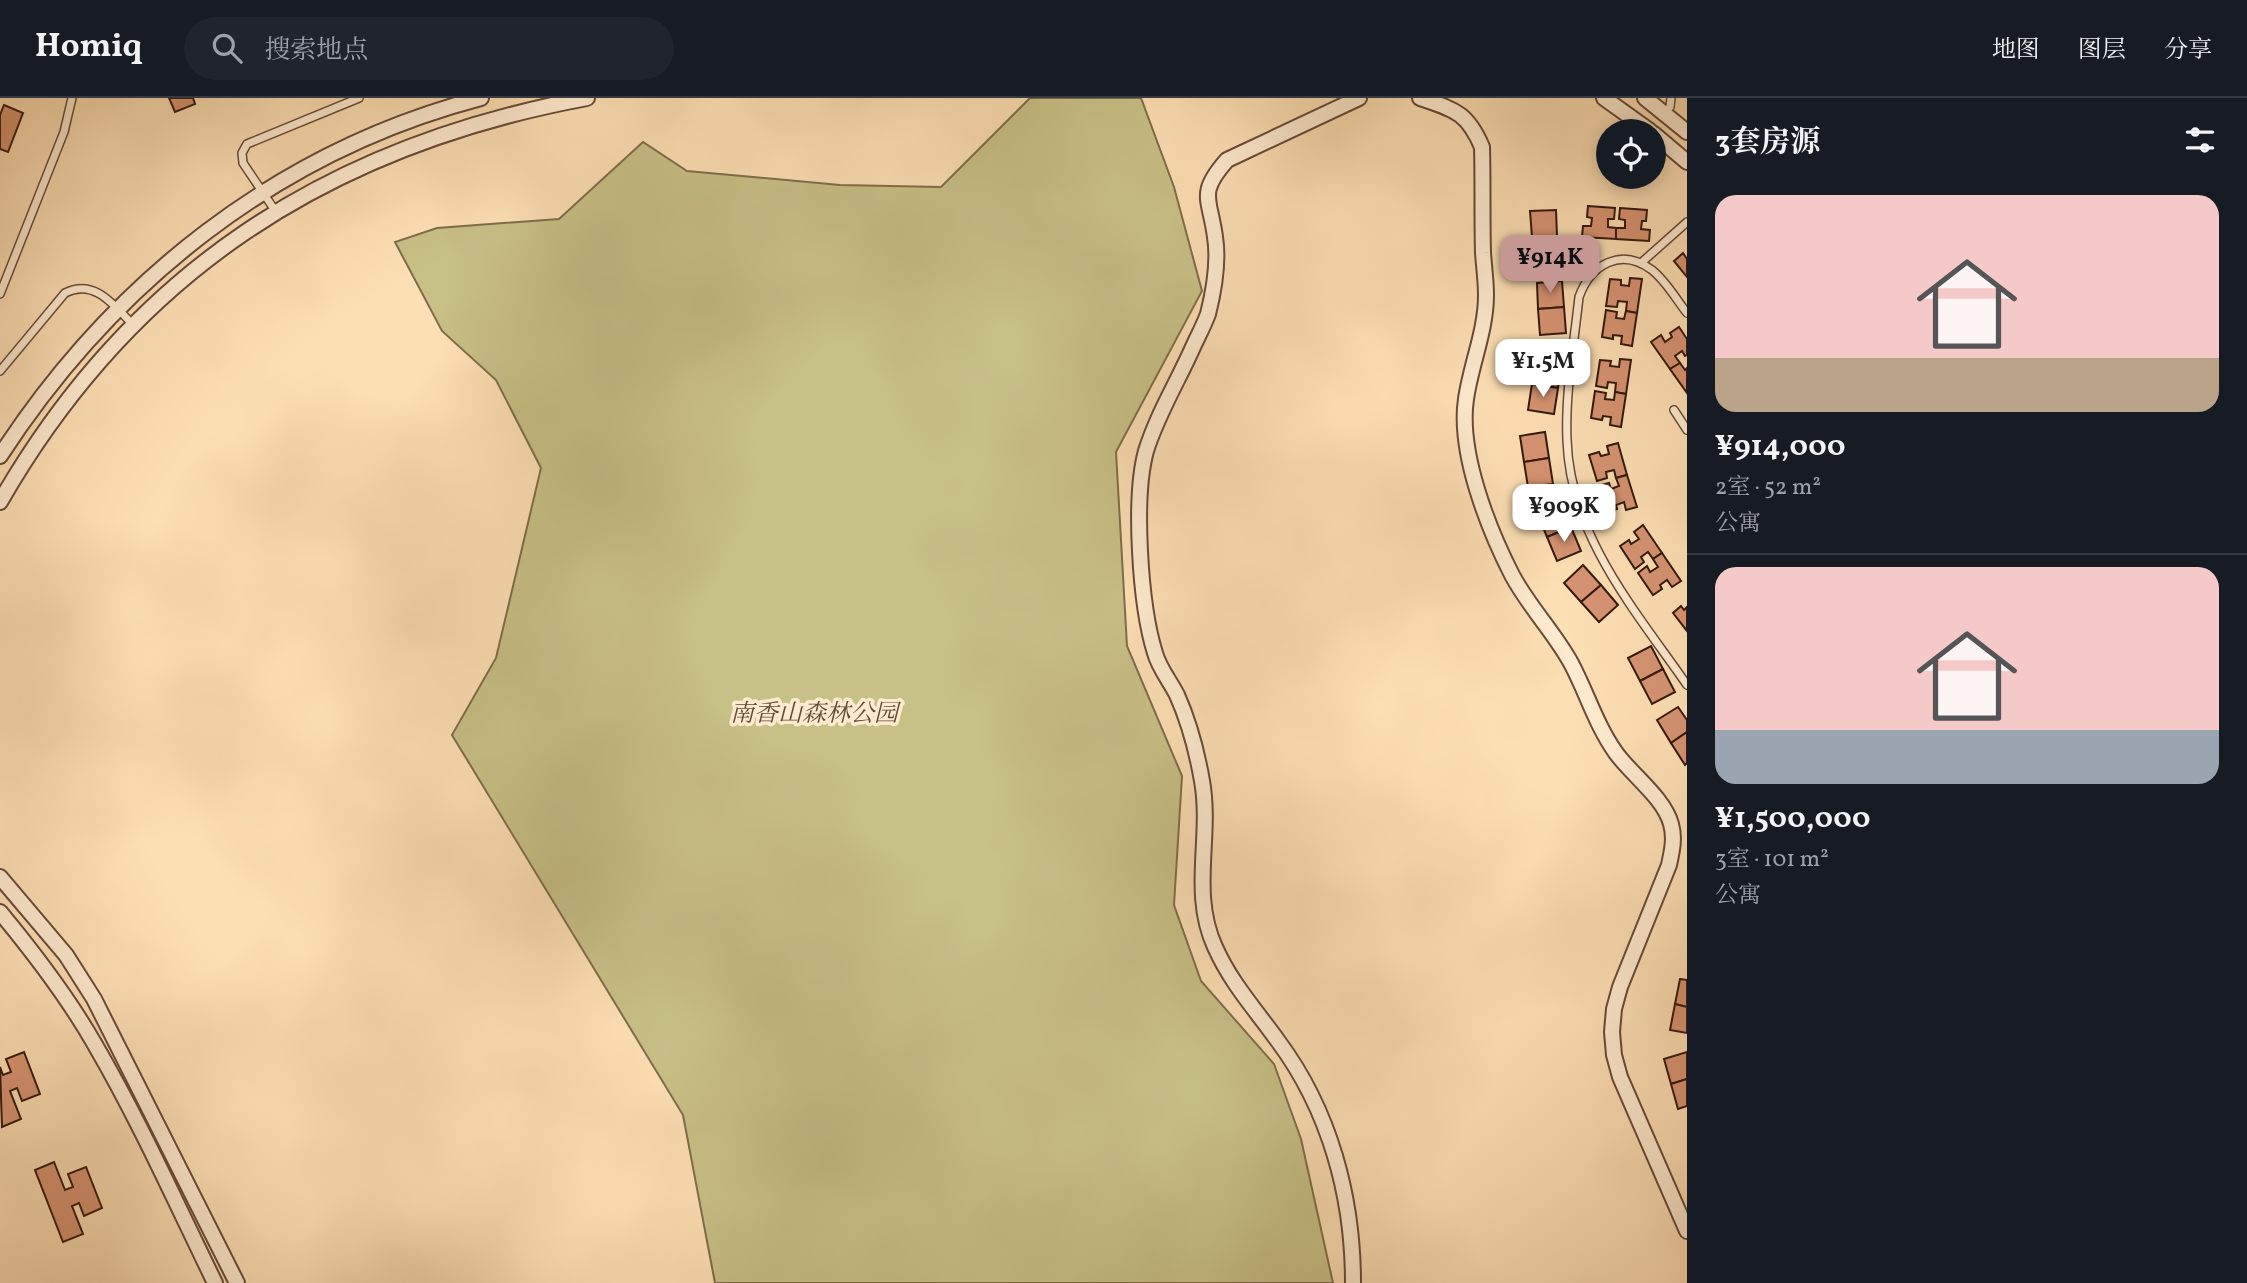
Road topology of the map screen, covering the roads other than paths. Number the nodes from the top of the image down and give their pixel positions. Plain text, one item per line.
1 (72, 98) edge
2 (359, 98) edge
3 (481, 98) edge
4 (587, 98) edge
5 (1359, 98) edge
6 (1420, 98) edge
7 (1604, 98) edge
8 (1644, 98) edge
9 (1671, 98) edge
10 (1343, 102) edge
11 (1664, 113) junction
12 (1633, 119) edge
13 (1687, 132) edge
14 (1666, 145) edge
15 (1687, 162) edge
16 (263, 193) junction
17 (276, 212) junction
18 (1687, 222) edge
19 (1641, 263) junction
20 (0, 294) edge
21 (117, 308) junction
22 (1687, 313) edge
23 (133, 325) junction
24 (0, 371) edge
25 (1674, 410) dead end
26 (1687, 429) edge
27 (0, 456) edge
28 (0, 502) edge
29 (1687, 685) edge
30 (0, 877) edge
31 (0, 912) edge
32 (1687, 1231) edge
33 (215, 1283) edge
34 (237, 1283) edge
35 (1353, 1283) edge

1 - 20 lane
2 - 16 lane
3 - 16 street
4 - 17 street
5 - 10 street
6 - 32 street
7 - 12 street
8 - 11 street
9 - 11 lane
10 - 35 street
11 - 13 street
14 - 15 street
16 - 17 lane
16 - 21 street
17 - 23 street
18 - 19 lane
19 - 22 lane
19 - 29 lane
21 - 23 lane
21 - 24 lane
21 - 27 street
23 - 28 street
25 - 26 lane
30 - 34 street
31 - 33 street

